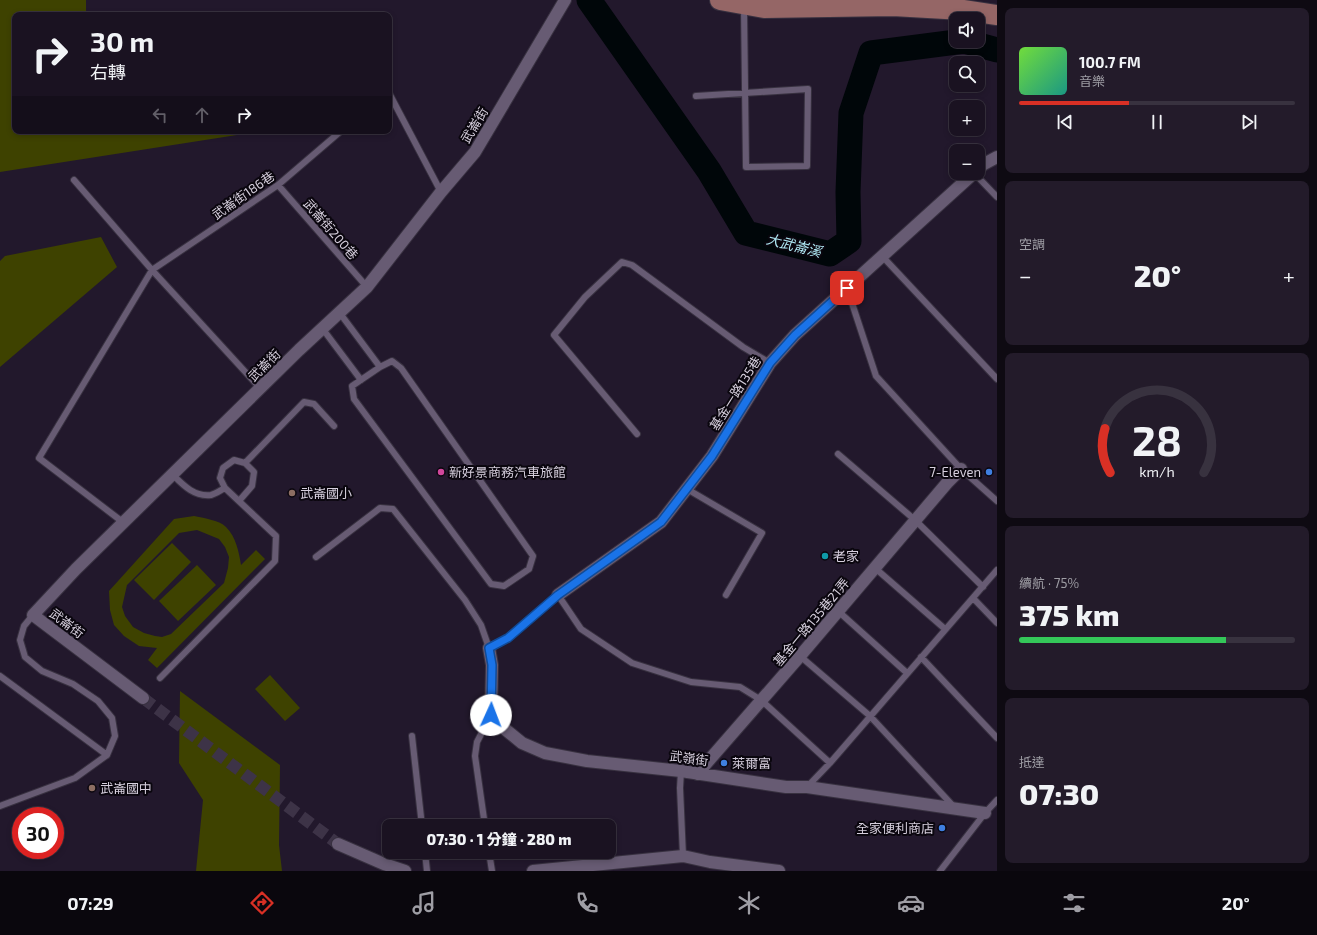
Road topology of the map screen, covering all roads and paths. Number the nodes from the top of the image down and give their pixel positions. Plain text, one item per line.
1 (565, 0) edge
2 (720, 0) edge
3 (744, 5) junction
4 (997, 15) edge
5 (744, 92) junction
6 (696, 96) dead end
7 (392, 99) edge
8 (337, 134) edge
9 (997, 157) edge
10 (985, 163) edge
11 (74, 180) dead end
12 (966, 180) edge
13 (981, 180) edge
14 (278, 184) junction
15 (441, 192) junction
16 (997, 197) edge
17 (883, 257) junction
18 (152, 270) junction
19 (367, 287) junction
20 (847, 288) junction
21 (339, 312) junction
22 (322, 328) junction
23 (770, 363) junction
24 (380, 367) junction
25 (997, 379) edge
26 (361, 380) junction
27 (260, 388) junction
28 (334, 426) dead end
29 (638, 434) dead end
30 (838, 454) dead end
31 (245, 463) junction
32 (961, 469) junction
33 (173, 475) junction
34 (225, 488) junction
35 (687, 489) junction
36 (239, 501) junction
37 (997, 501) edge
38 (915, 520) junction
39 (124, 522) junction
40 (316, 558) dead end
41 (875, 568) junction
42 (997, 570) edge
43 (983, 587) junction
44 (558, 595) junction
45 (726, 595) dead end
46 (973, 598) junction
47 (838, 611) junction
48 (33, 615) junction
49 (997, 623) edge
50 (945, 630) junction
51 (489, 648) junction
52 (800, 656) junction
53 (921, 657) junction
54 (907, 673) junction
55 (0, 676) edge
56 (160, 678) dead end
57 (143, 698) tunnel mouth
58 (761, 700) junction
59 (491, 715) junction
60 (870, 716) junction
61 (412, 736) dead end
62 (997, 738) edge
63 (107, 755) junction
64 (830, 763) junction
65 (681, 771) junction
66 (697, 774) junction
67 (807, 787) junction
68 (997, 800) edge
69 (0, 806) edge
70 (955, 808) junction
71 (985, 813) junction
72 (421, 819) edge
73 (484, 819) edge
74 (338, 844) tunnel mouth
75 (683, 856) junction
76 (426, 859) edge
77 (490, 859) edge
78 (709, 866) edge
79 (383, 868) edge
80 (602, 868) edge
81 (405, 871) edge
82 (427, 871) edge
83 (492, 871) edge
84 (533, 871) edge
85 (779, 871) edge
86 (940, 871) edge

1 - 15 street, 武崙街
2 - 3 main road
3 - 4 main road
3 - 5 lane
5 - 5 lane
5 - 6 lane
7 - 15 lane
8 - 14 lane, 武崙街186巷
9 - 10 street
11 - 18 lane
12 - 17 street, 基金一路135巷
13 - 16 lane
14 - 18 lane, 武崙街186巷
14 - 19 lane, 武崙街200巷
15 - 19 street, 武崙街
17 - 20 street, 基金一路135巷
17 - 25 lane
18 - 27 lane
18 - 39 lane
19 - 21 street, 武崙街
20 - 23 street, 基金一路135巷
20 - 32 lane
21 - 22 street, 武崙街
21 - 24 lane
22 - 26 lane
22 - 27 street, 武崙街
23 - 29 lane
23 - 35 street, 基金一路135巷
24 - 26 lane
24 - 26 lane
27 - 33 street, 武崙街
28 - 31 lane
30 - 38 lane
31 - 34 lane
31 - 36 lane
32 - 37 lane
32 - 38 street, 基金一路135巷21弄
33 - 34 lane
33 - 39 street, 武崙街
34 - 36 lane
35 - 44 street, 基金一路135巷
35 - 45 lane
36 - 56 lane
38 - 41 street, 基金一路135巷21弄
38 - 43 lane
39 - 48 street, 武崙街
40 - 51 lane
41 - 47 street, 基金一路135巷21弄
41 - 50 lane
42 - 43 lane
43 - 46 lane
44 - 51 lane
44 - 58 lane
46 - 49 lane
46 - 50 lane
47 - 52 street, 基金一路135巷21弄
47 - 54 lane
48 - 57 street, 武崙街
48 - 63 lane
50 - 53 lane
51 - 59 street
52 - 58 street, 基金一路135巷21弄
52 - 60 lane
53 - 54 lane
53 - 62 lane
54 - 60 lane
55 - 63 lane
58 - 64 lane
58 - 66 street, 基金一路135巷21弄
59 - 65 street, 武嶺街
59 - 73 lane
60 - 64 lane
60 - 70 lane
61 - 72 lane
63 - 69 lane
64 - 67 lane
65 - 66 street, 武嶺街
65 - 75 lane
66 - 67 street, 武嶺街
67 - 70 street, 武嶺街
68 - 71 lane
70 - 71 street, 武嶺街
71 - 86 lane
74 - 79 street
75 - 78 street
75 - 80 street
76 - 82 lane
77 - 83 lane
78 - 85 street
79 - 81 street
80 - 84 street

